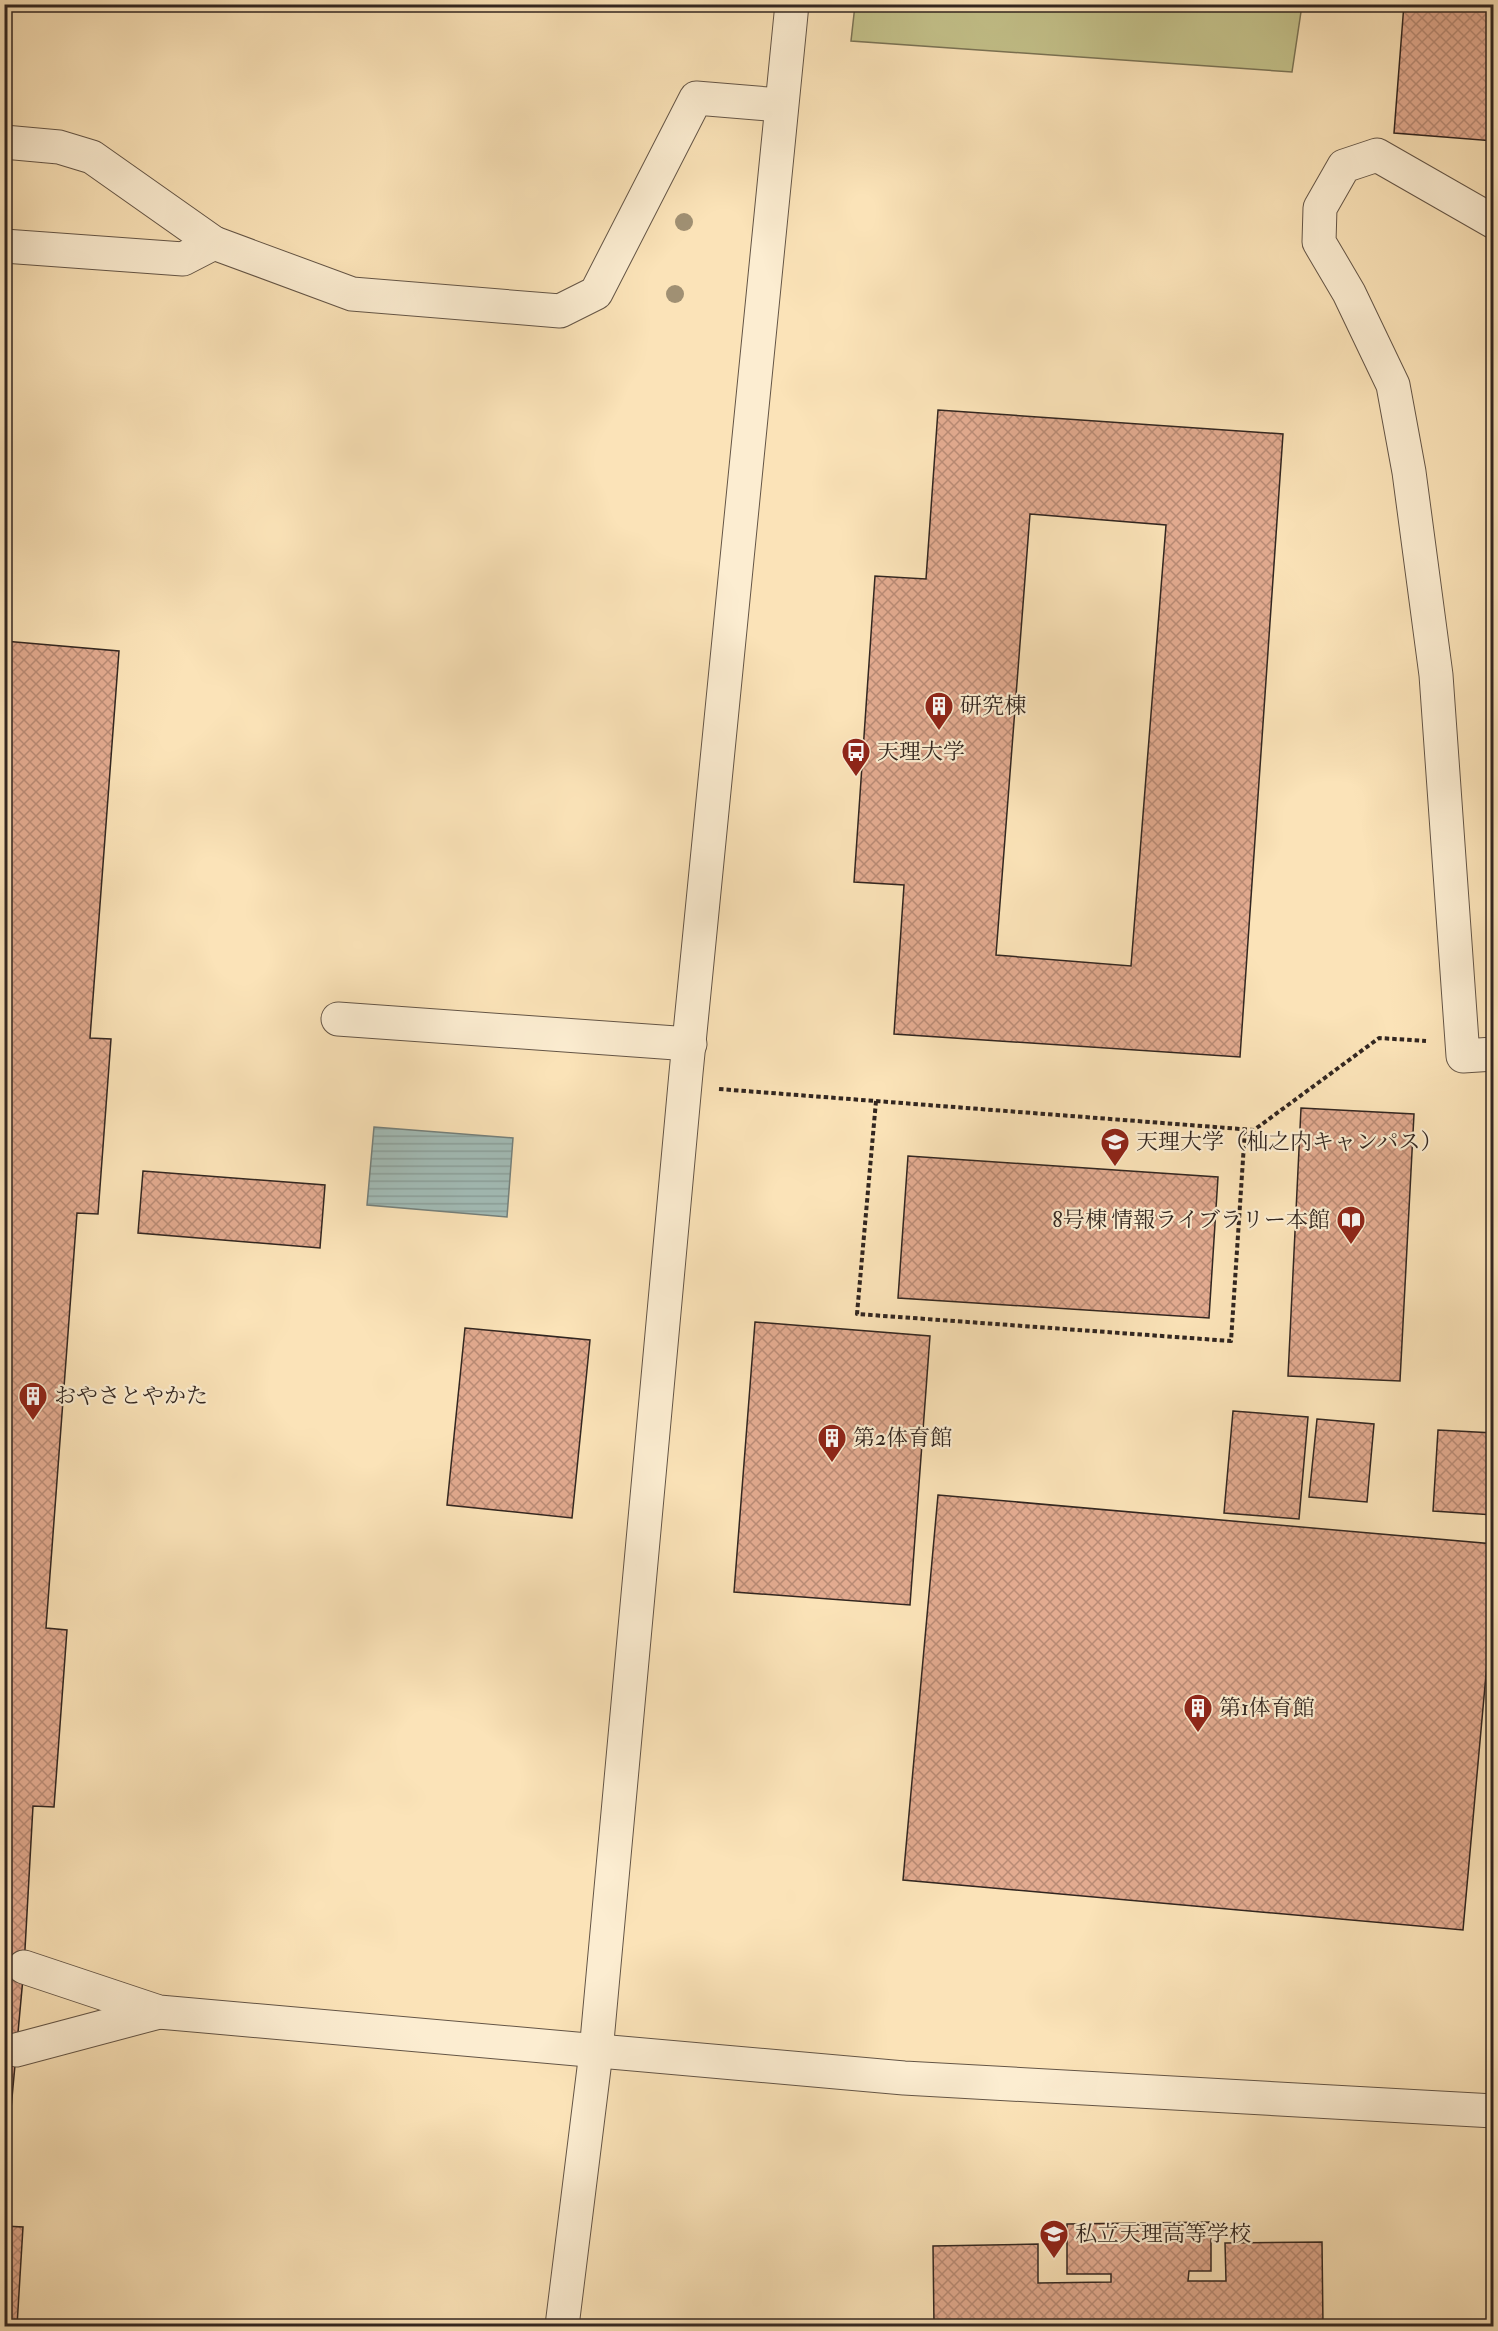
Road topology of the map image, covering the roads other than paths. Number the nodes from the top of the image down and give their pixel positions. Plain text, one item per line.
1 (792, 4) edge
2 (781, 105) junction
3 (4, 141) edge
4 (1494, 222) edge
5 (214, 243) junction
6 (4, 246) edge
7 (338, 1019) dead end
8 (690, 1044) junction
9 (1494, 1054) edge
10 (24, 1967) dead end
11 (159, 2012) junction
12 (16, 2050) dead end
13 (596, 2052) junction
14 (1494, 2111) edge
15 (561, 2326) edge

1 - 2 street
2 - 5 street
2 - 8 street
3 - 5 street
4 - 9 street
5 - 6 street
7 - 8 street
8 - 13 street
10 - 11 street
11 - 12 street
11 - 13 street
13 - 14 street
13 - 15 street

